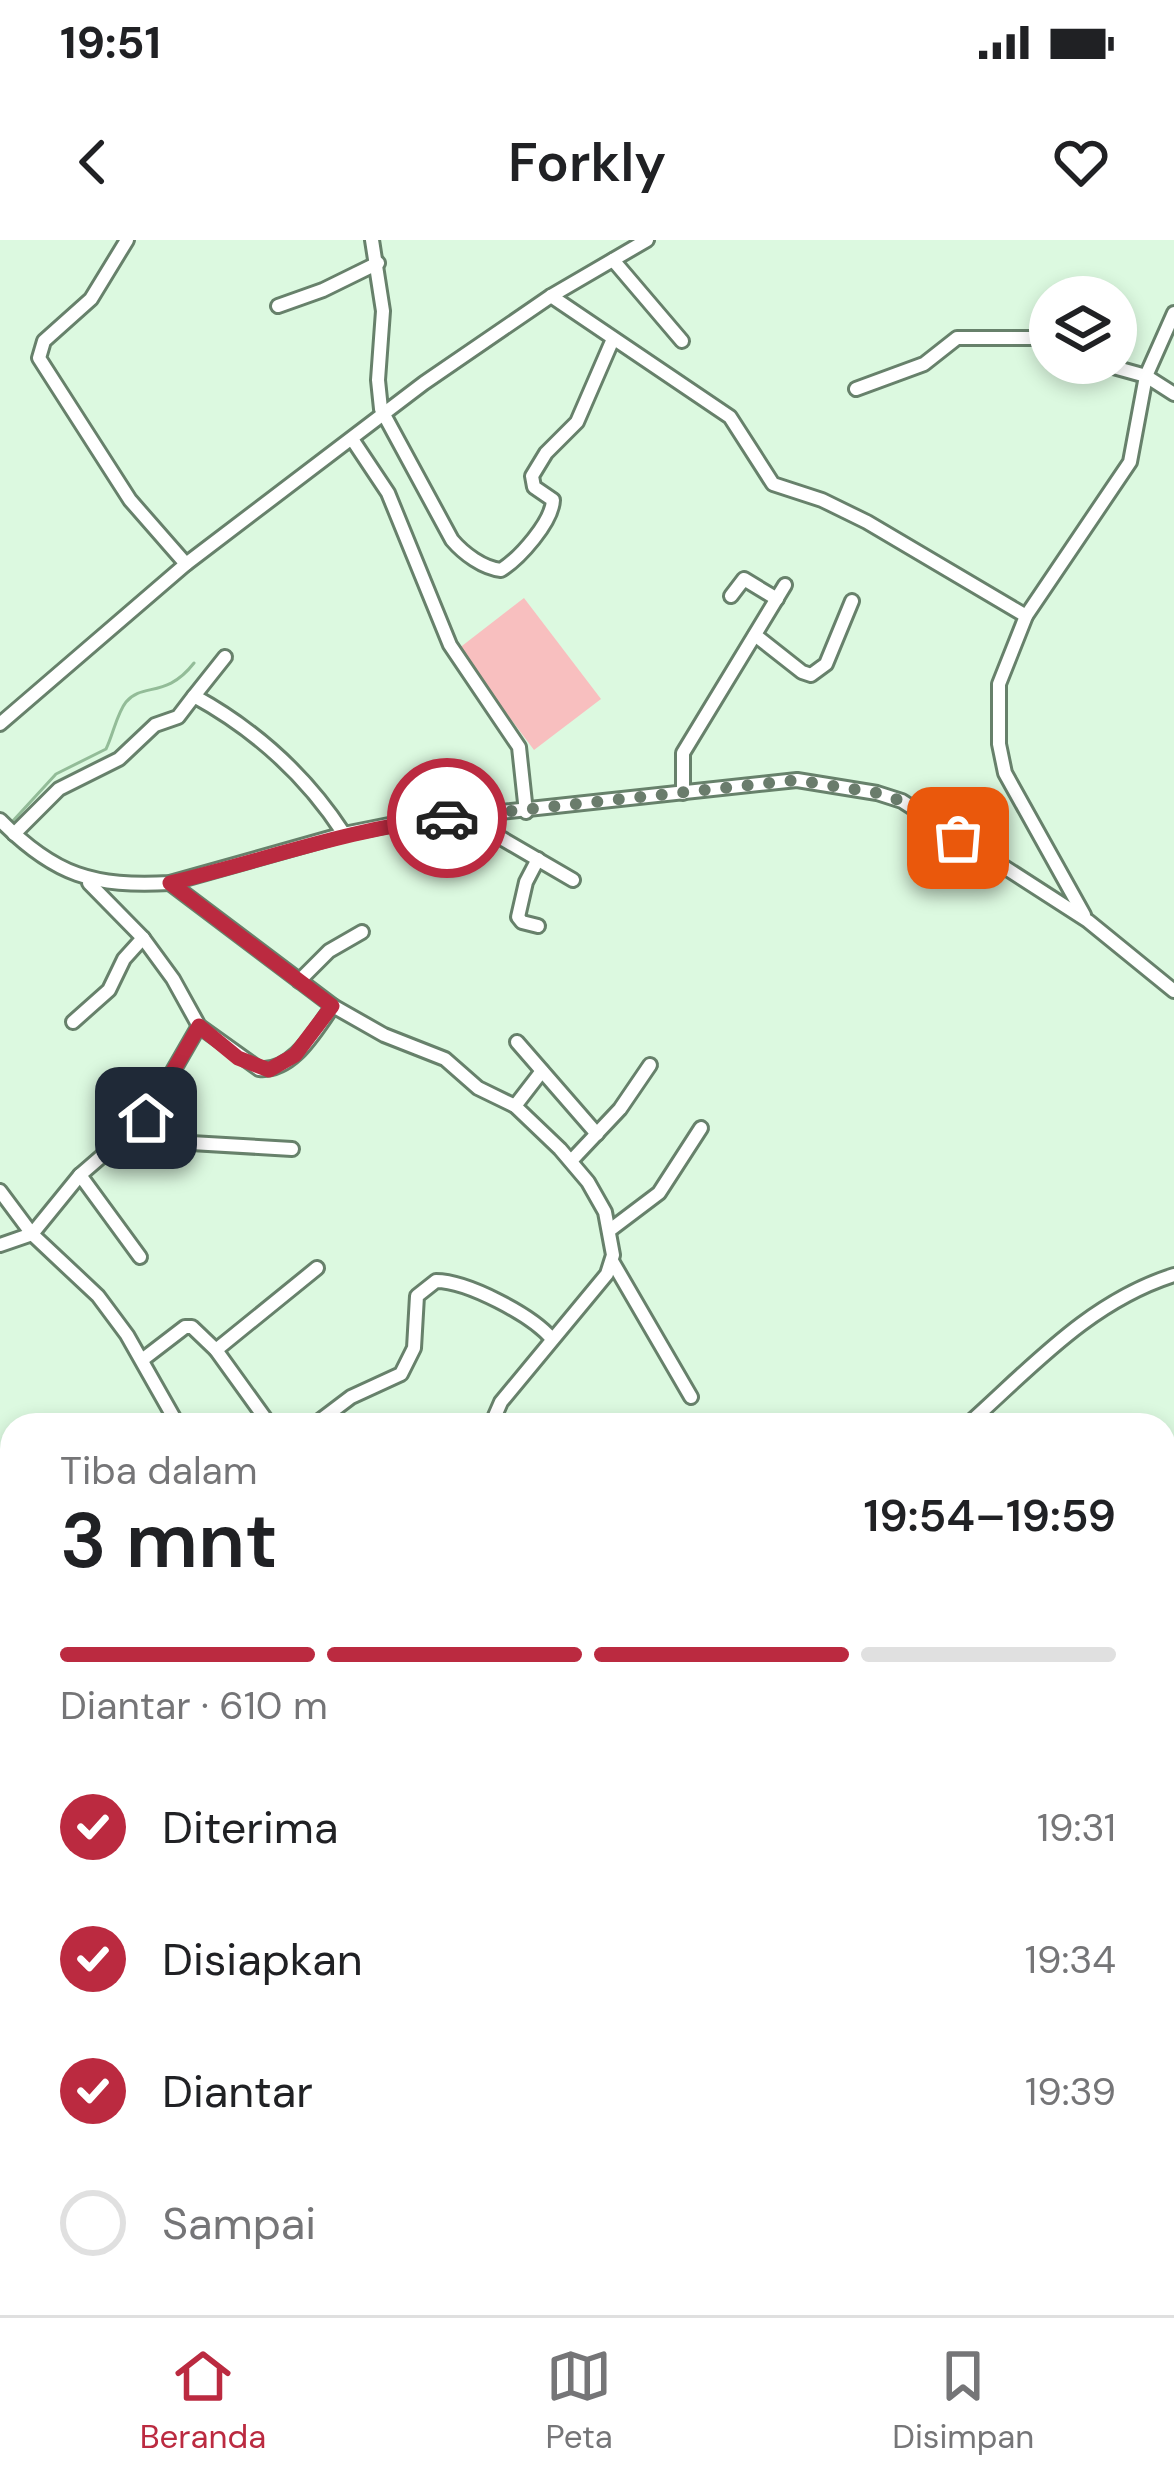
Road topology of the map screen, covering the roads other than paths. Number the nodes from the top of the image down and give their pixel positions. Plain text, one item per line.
1 (127, 240) edge
2 (373, 240) edge
3 (647, 240) edge
4 (614, 260) junction
5 (378, 263) junction
6 (550, 296) junction
7 (278, 305) dead end
8 (1174, 313) edge
9 (613, 339) junction
10 (1029, 340) edge
11 (682, 341) dead end
12 (1137, 373) edge
13 (1146, 376) junction
14 (856, 389) dead end
15 (1174, 394) edge
16 (384, 413) junction
17 (352, 439) junction
18 (186, 564) junction
19 (785, 585) dead end
20 (730, 596) dead end
21 (777, 599) junction
22 (852, 601) dead end
23 (1026, 616) junction
24 (754, 634) junction
25 (224, 657) dead end
26 (194, 696) junction
27 (0, 724) edge
28 (683, 794) junction
29 (526, 812) junction
30 (464, 817) junction
31 (8, 828) edge
32 (344, 834) junction
33 (538, 859) junction
34 (86, 879) junction
35 (573, 880) dead end
36 (170, 883) junction
37 (1088, 921) junction
38 (538, 926) dead end
39 (362, 932) dead end
40 (143, 938) junction
41 (299, 981) junction
42 (1170, 986) edge
43 (332, 1006) junction
44 (74, 1022) dead end
45 (199, 1026) junction
46 (517, 1042) dead end
47 (650, 1065) dead end
48 (542, 1071) junction
49 (515, 1106) junction
50 (146, 1118) junction
51 (701, 1128) dead end
52 (597, 1134) junction
53 (292, 1149) dead end
54 (572, 1161) junction
55 (80, 1175) junction
56 (0, 1191) edge
57 (610, 1230) junction
58 (32, 1234) junction
59 (0, 1245) edge
60 (140, 1257) dead end
61 (612, 1261) junction
62 (317, 1268) dead end
63 (1174, 1275) edge
64 (552, 1339) junction
65 (216, 1350) junction
66 (142, 1360) junction
67 (691, 1397) dead end
68 (171, 1413) edge
69 (262, 1413) edge
70 (330, 1413) edge
71 (496, 1413) edge
72 (981, 1413) edge

1 - 18 street
2 - 5 street
3 - 4 street
4 - 6 street
4 - 11 street
5 - 7 street
5 - 16 street
6 - 9 street
6 - 16 street
8 - 13 street
9 - 16 street
9 - 23 street
10 - 14 street
12 - 13 street
13 - 15 street
13 - 23 street
16 - 17 street
17 - 18 street
17 - 29 street
18 - 27 street
19 - 21 street
20 - 21 street
21 - 24 street
22 - 24 street
23 - 37 street
24 - 28 street
25 - 26 street
26 - 31 street
26 - 32 street
28 - 29 street
28 - 37 street
29 - 30 street
30 - 32 street
30 - 33 street
31 - 34 street
32 - 36 street
33 - 35 street
33 - 38 street
34 - 36 street
34 - 40 street
36 - 41 street
37 - 42 street
39 - 41 street
40 - 44 street
40 - 45 street
41 - 43 street
43 - 45 street
43 - 49 street
45 - 50 street
46 - 48 street
47 - 52 street
48 - 49 street
48 - 52 street
49 - 54 street
50 - 53 street
50 - 55 street
51 - 57 street
52 - 54 street
54 - 57 street
55 - 58 street
55 - 60 street
56 - 58 street
57 - 61 street
58 - 59 street
58 - 66 street
61 - 64 street
61 - 67 street
62 - 65 street
63 - 72 street
64 - 70 street
64 - 71 street
65 - 66 street
65 - 69 street
66 - 68 street

